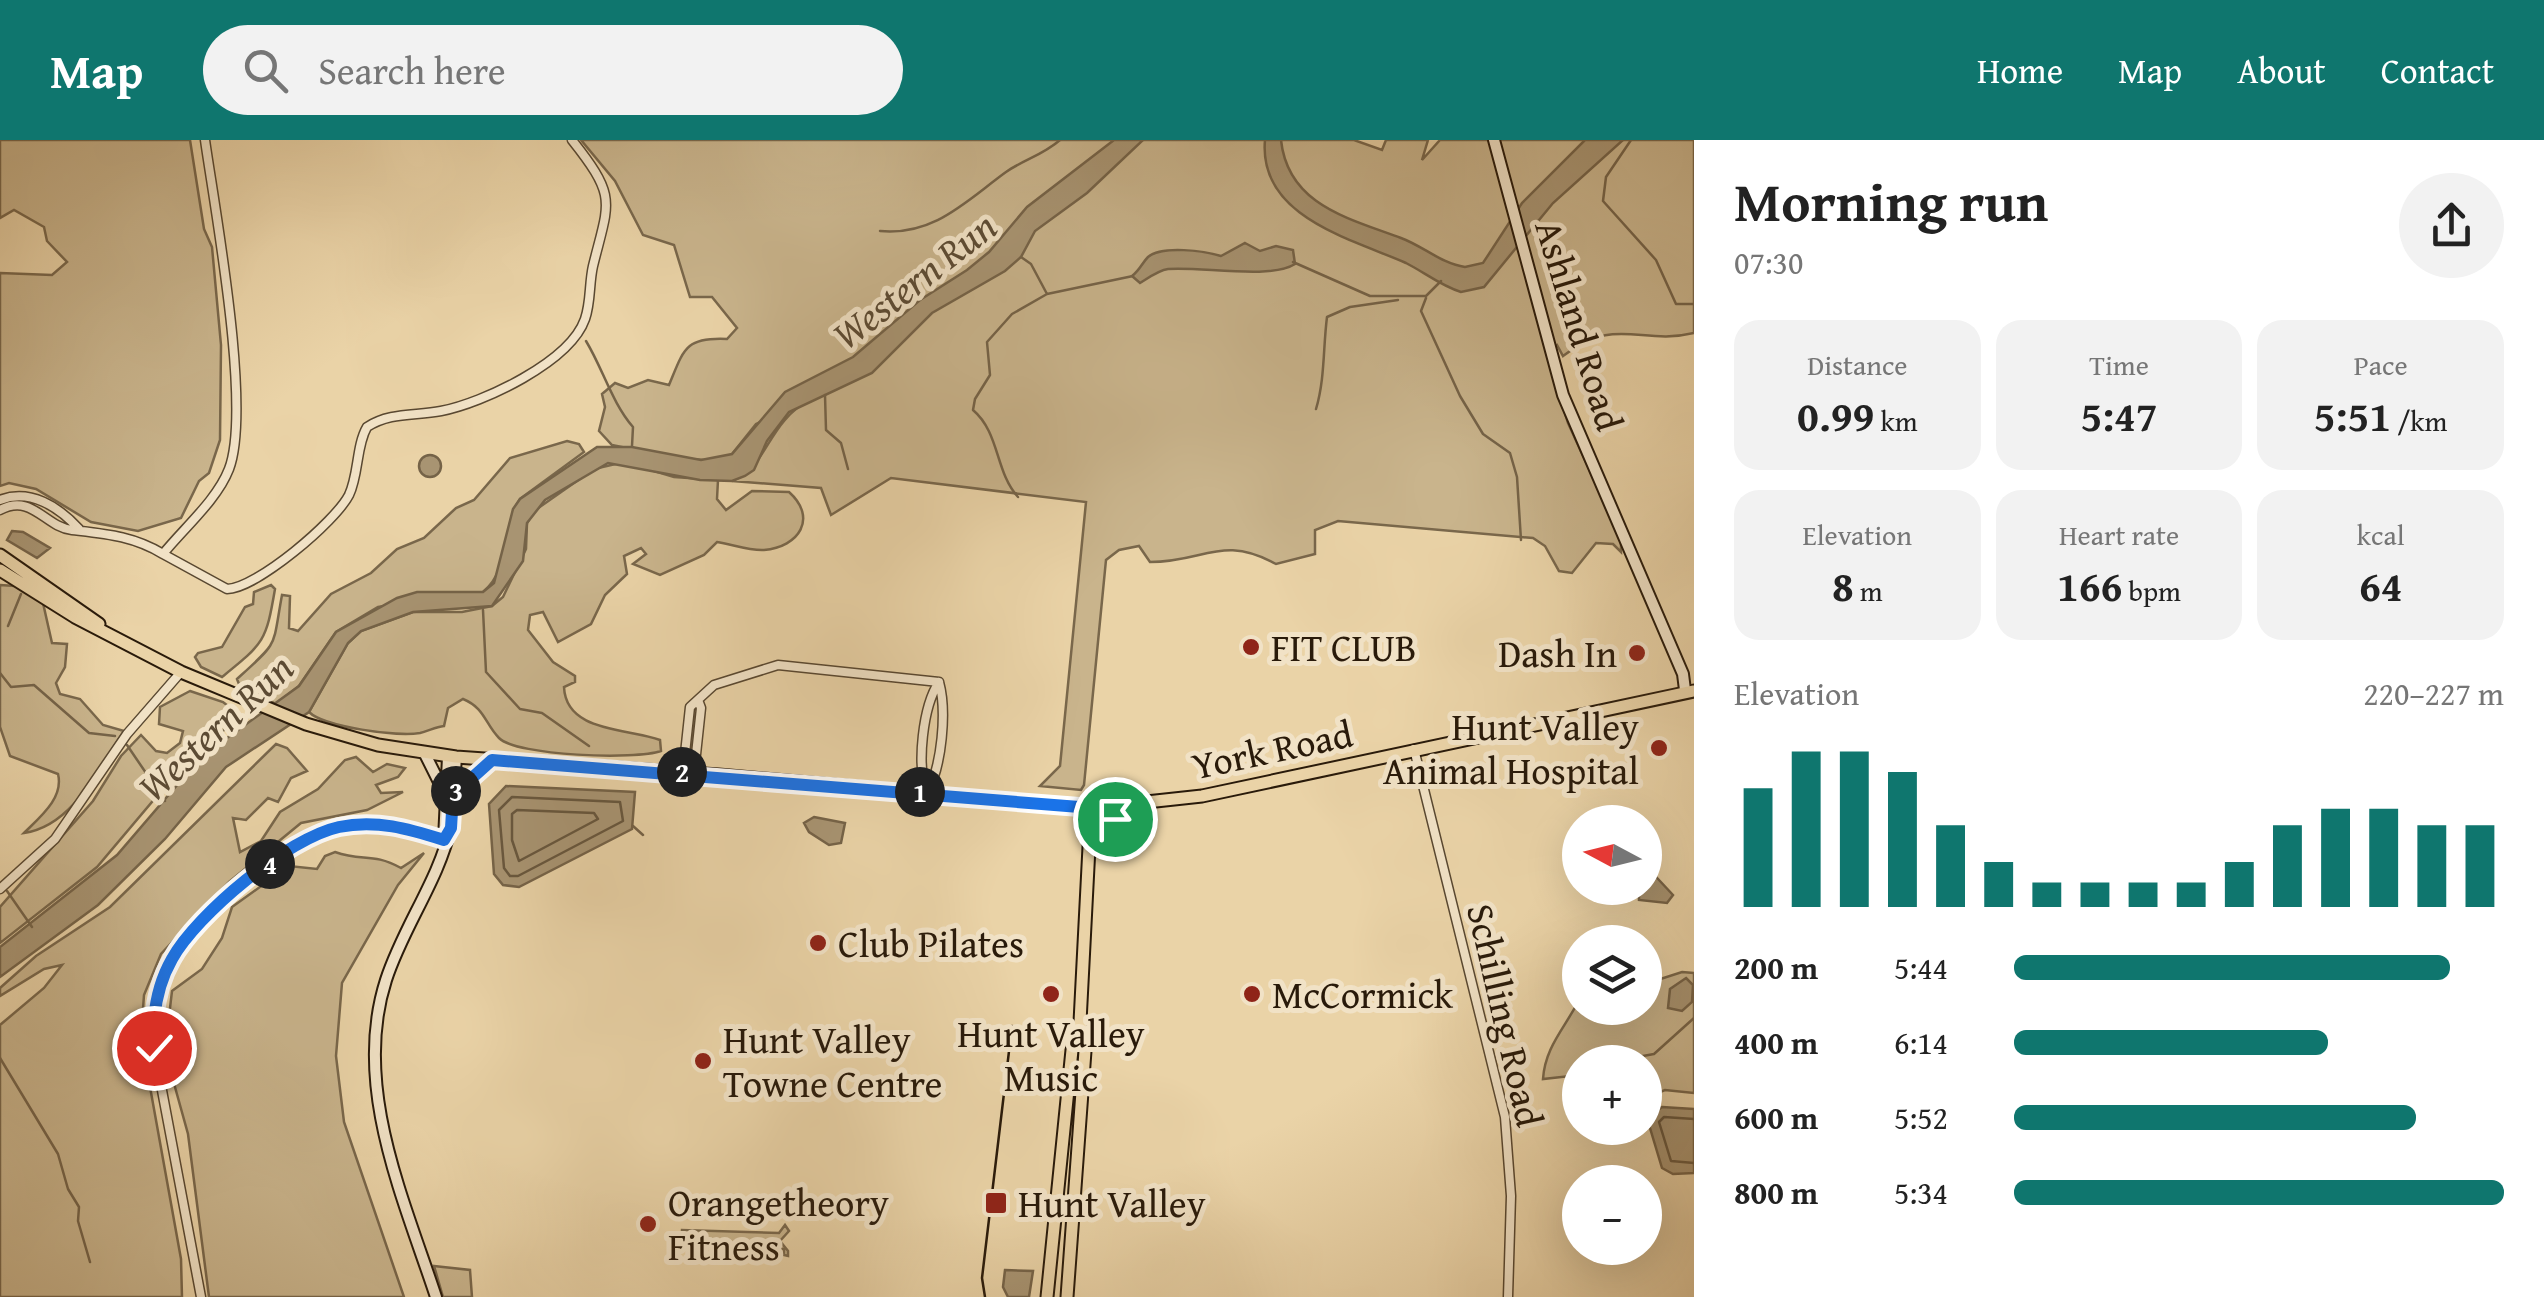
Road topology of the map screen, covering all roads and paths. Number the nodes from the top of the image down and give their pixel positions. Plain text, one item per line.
1 (205, 140) edge
2 (572, 140) edge
3 (1494, 140) edge
4 (0, 500) edge
5 (30, 502) junction
6 (0, 510) edge
7 (163, 554) junction
8 (1, 557) edge
9 (0, 570) edge
10 (43, 597) junction
11 (112, 634) junction
12 (181, 672) junction
13 (1691, 689) edge
14 (1414, 749) junction
15 (425, 754) junction
16 (452, 757) junction
17 (492, 760) junction
18 (688, 772) junction
19 (927, 792) junction
20 (449, 797) junction
21 (1134, 806) junction
22 (1092, 808) junction
23 (444, 840) junction
24 (1089, 851) junction
25 (0, 889) edge
26 (1080, 1022) junction
27 (1057, 1187) junction
28 (1072, 1190) junction
29 (202, 1297) edge
30 (436, 1297) edge
31 (1047, 1297) edge
32 (1067, 1297) edge
33 (1508, 1297) edge

1 - 7 street
2 - 7 street
3 - 13 main road, Ashland Road
4 - 5 street
5 - 6 street
5 - 7 street
8 - 10 main road
8 - 11 main road, York Road
9 - 10 main road, York Road
10 - 11 main road, York Road
11 - 12 main road, York Road
12 - 15 main road, York Road
12 - 25 street
13 - 14 main road, York Road
14 - 21 main road, York Road
14 - 33 street, Schilling Road
15 - 16 main road, York Road
15 - 20 main road
16 - 17 main road, York Road
16 - 20 main road
17 - 18 main road, York Road
17 - 20 main road
18 - 19 main road, York Road
18 - 19 street
19 - 22 main road, York Road
20 - 23 main road
21 - 22 main road, York Road
21 - 24 main road
22 - 24 main road
23 - 29 street
23 - 30 main road
24 - 26 main road
26 - 27 main road
26 - 28 main road
27 - 28 main road
27 - 31 main road
28 - 32 main road

